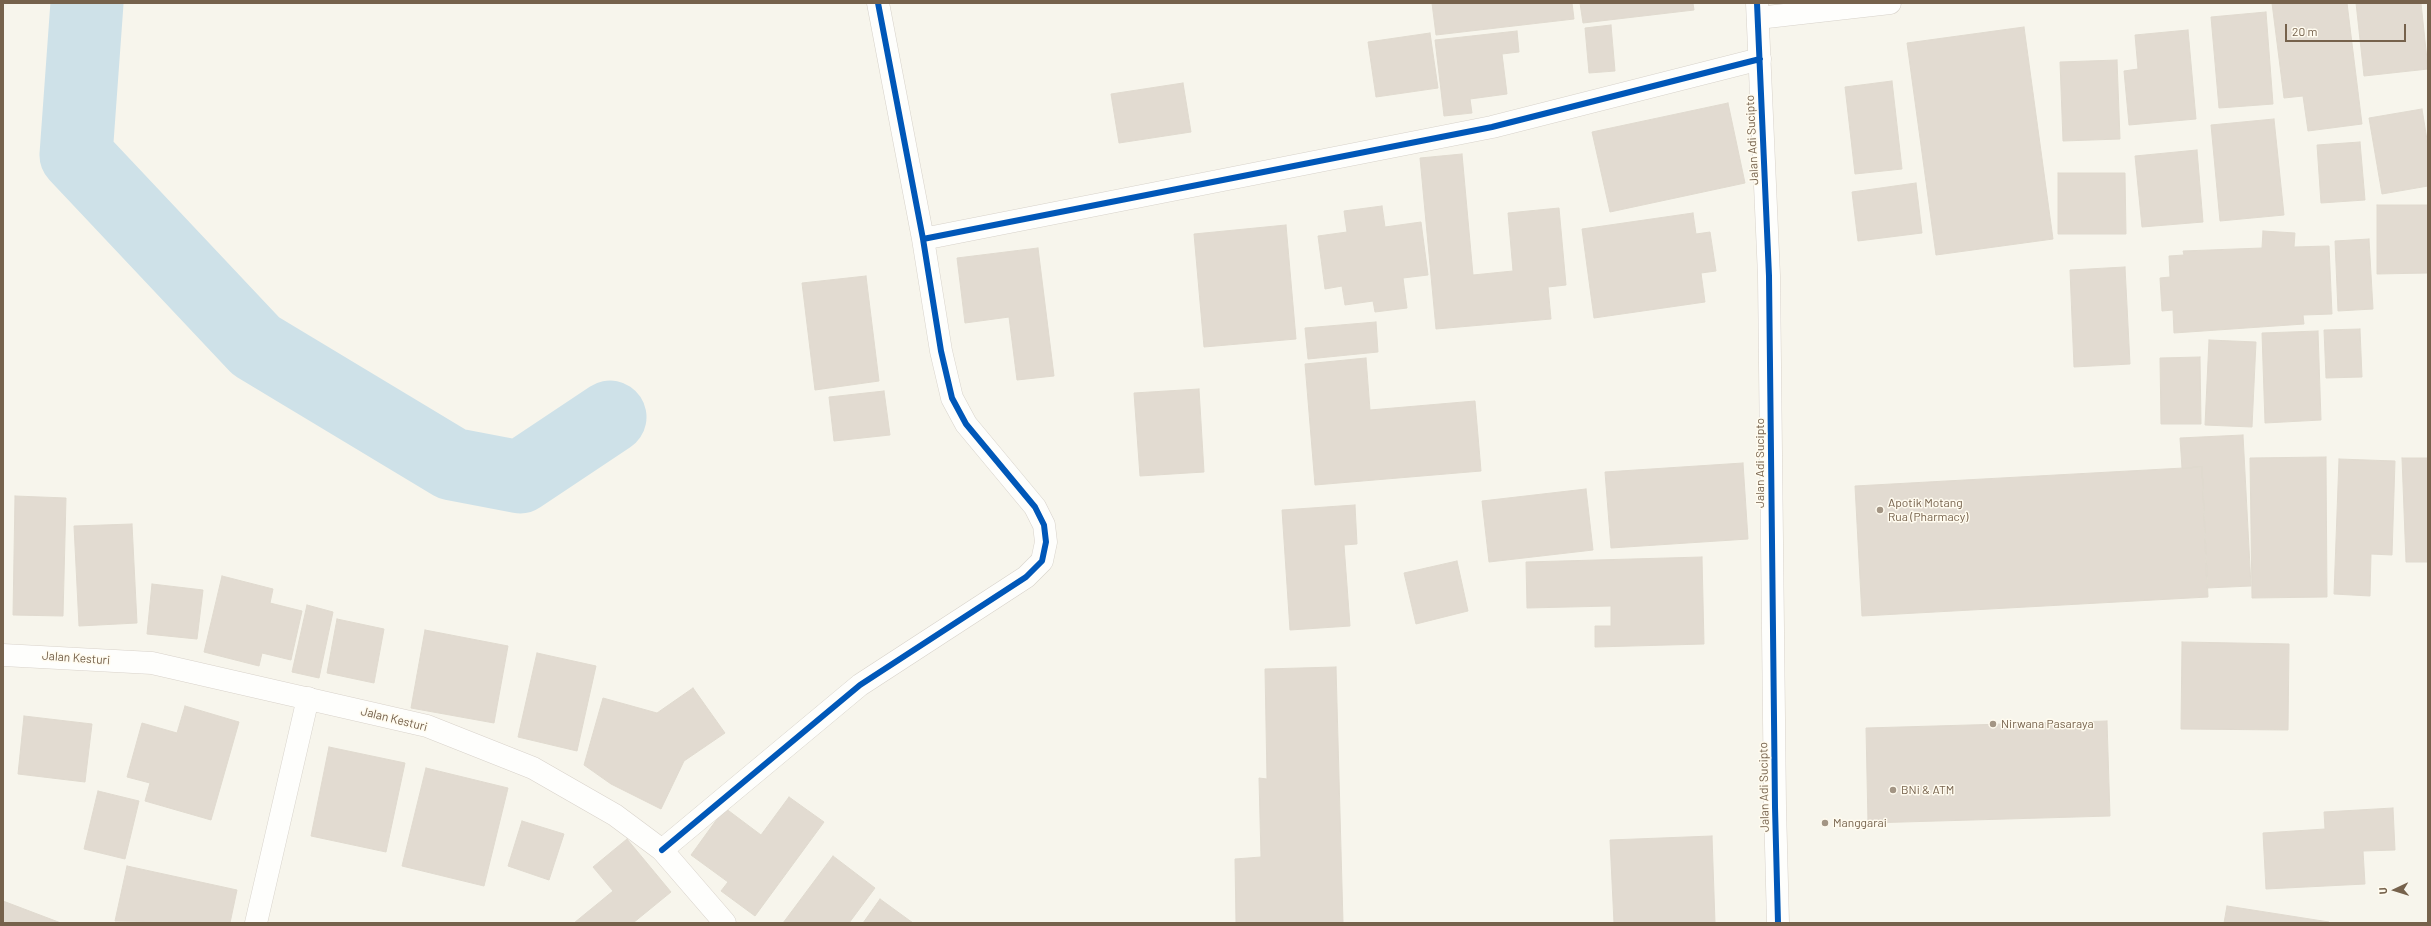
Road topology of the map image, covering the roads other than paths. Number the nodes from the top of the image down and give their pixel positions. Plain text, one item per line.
1 (878, 3) edge
2 (1890, 3) edge
3 (1757, 10) edge
4 (1760, 59) junction
5 (923, 240) junction
6 (3, 655) edge
7 (308, 698) junction
8 (662, 850) junction
9 (256, 923) edge
10 (725, 923) edge
11 (1778, 923) edge

1 - 5 street
2 - 3 street
3 - 4 street, Jalan Adi Sucipto
4 - 5 street
4 - 11 street, Jalan Adi Sucipto
5 - 8 street
6 - 7 street, Jalan Kesturi
7 - 8 street, Jalan Kesturi
7 - 9 street
8 - 10 street, Jalan Kesturi

